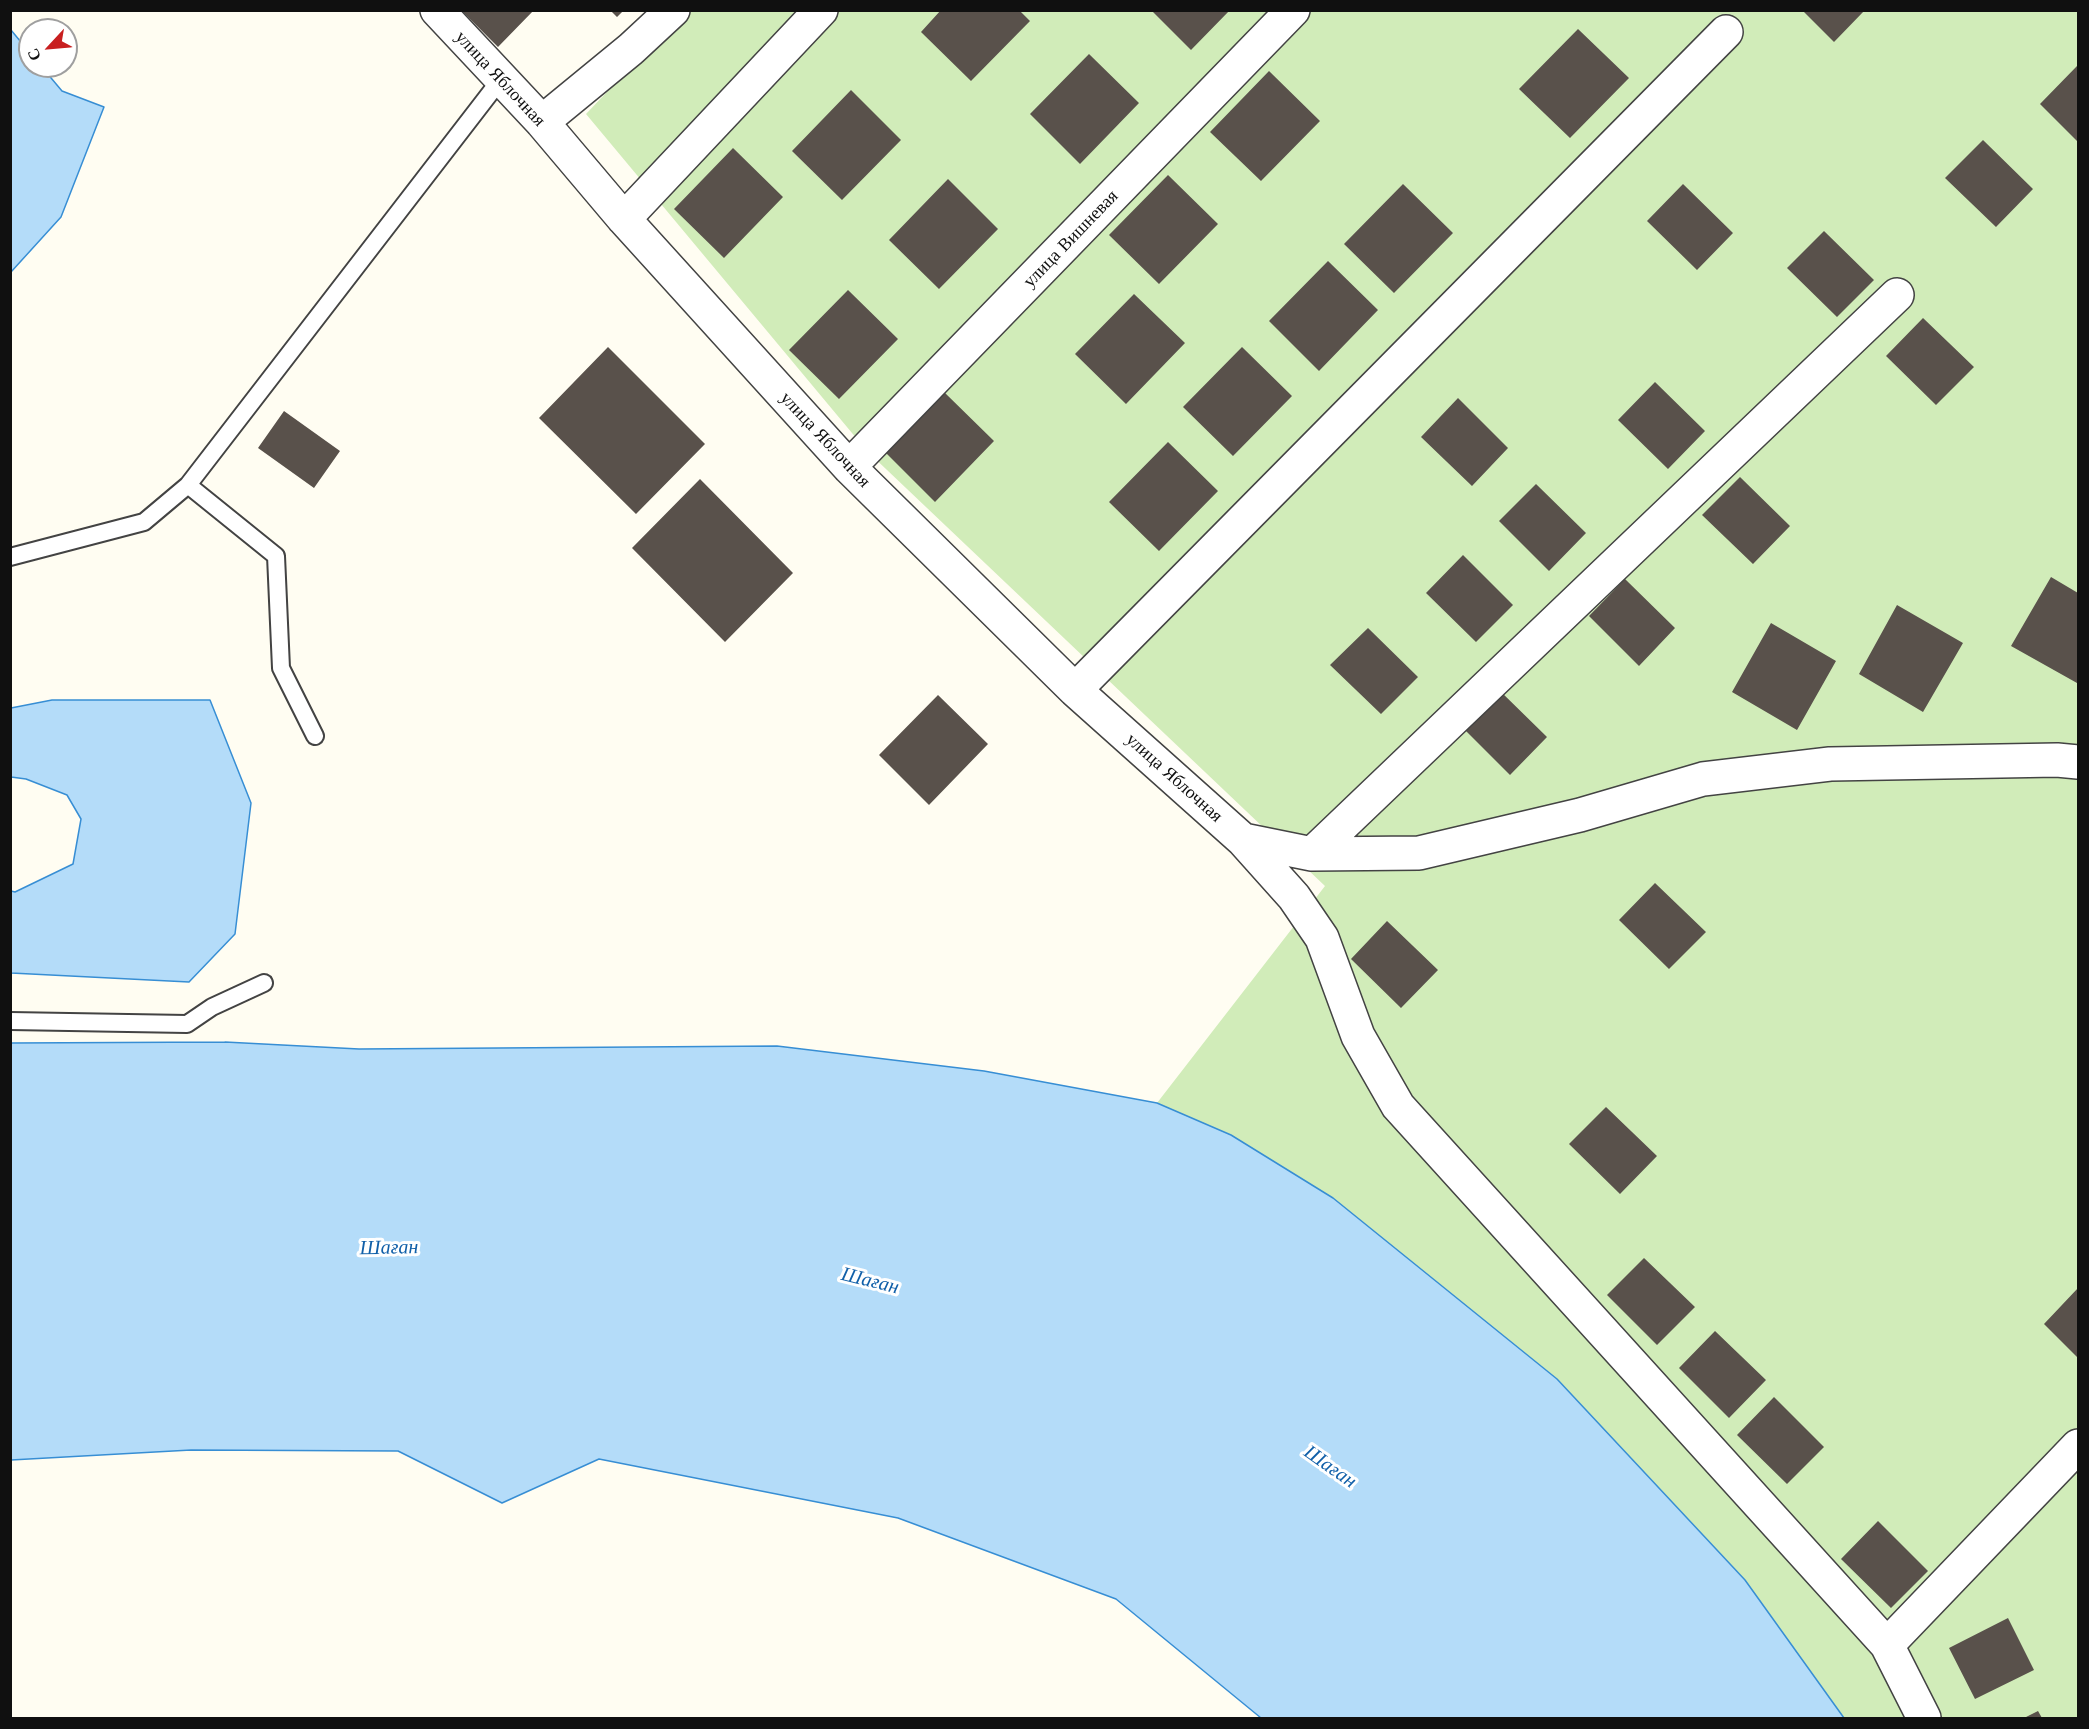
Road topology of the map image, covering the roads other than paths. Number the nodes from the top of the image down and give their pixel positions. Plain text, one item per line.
1 (437, 10) edge
2 (673, 10) edge
3 (821, 10) edge
4 (1293, 10) edge
5 (1726, 32) dead end
6 (501, 79) junction
7 (542, 122) junction
8 (624, 219) junction
9 (1897, 296) dead end
10 (849, 467) junction
11 (188, 484) junction
12 (10, 557) edge
13 (1075, 690) junction
14 (315, 736) dead end
15 (2079, 762) edge
16 (1244, 840) junction
17 (1312, 854) junction
18 (264, 983) dead end
19 (10, 1021) edge
20 (2079, 1446) edge
21 (1887, 1646) junction
22 (1924, 1719) edge

1 - 6 street, улица Яблочная
2 - 7 street
3 - 8 street
4 - 10 street, улица Вишневая
5 - 13 street
6 - 7 street, улица Яблочная
6 - 11 lane
7 - 8 street, улица Яблочная
8 - 10 street, улица Яблочная
9 - 17 street
10 - 13 street, улица Яблочная
11 - 12 lane
11 - 14 lane
13 - 16 street, улица Яблочная
15 - 17 street
16 - 17 street
16 - 21 street, улица Яблочная
18 - 19 lane
20 - 21 street
21 - 22 street, улица Яблочная

